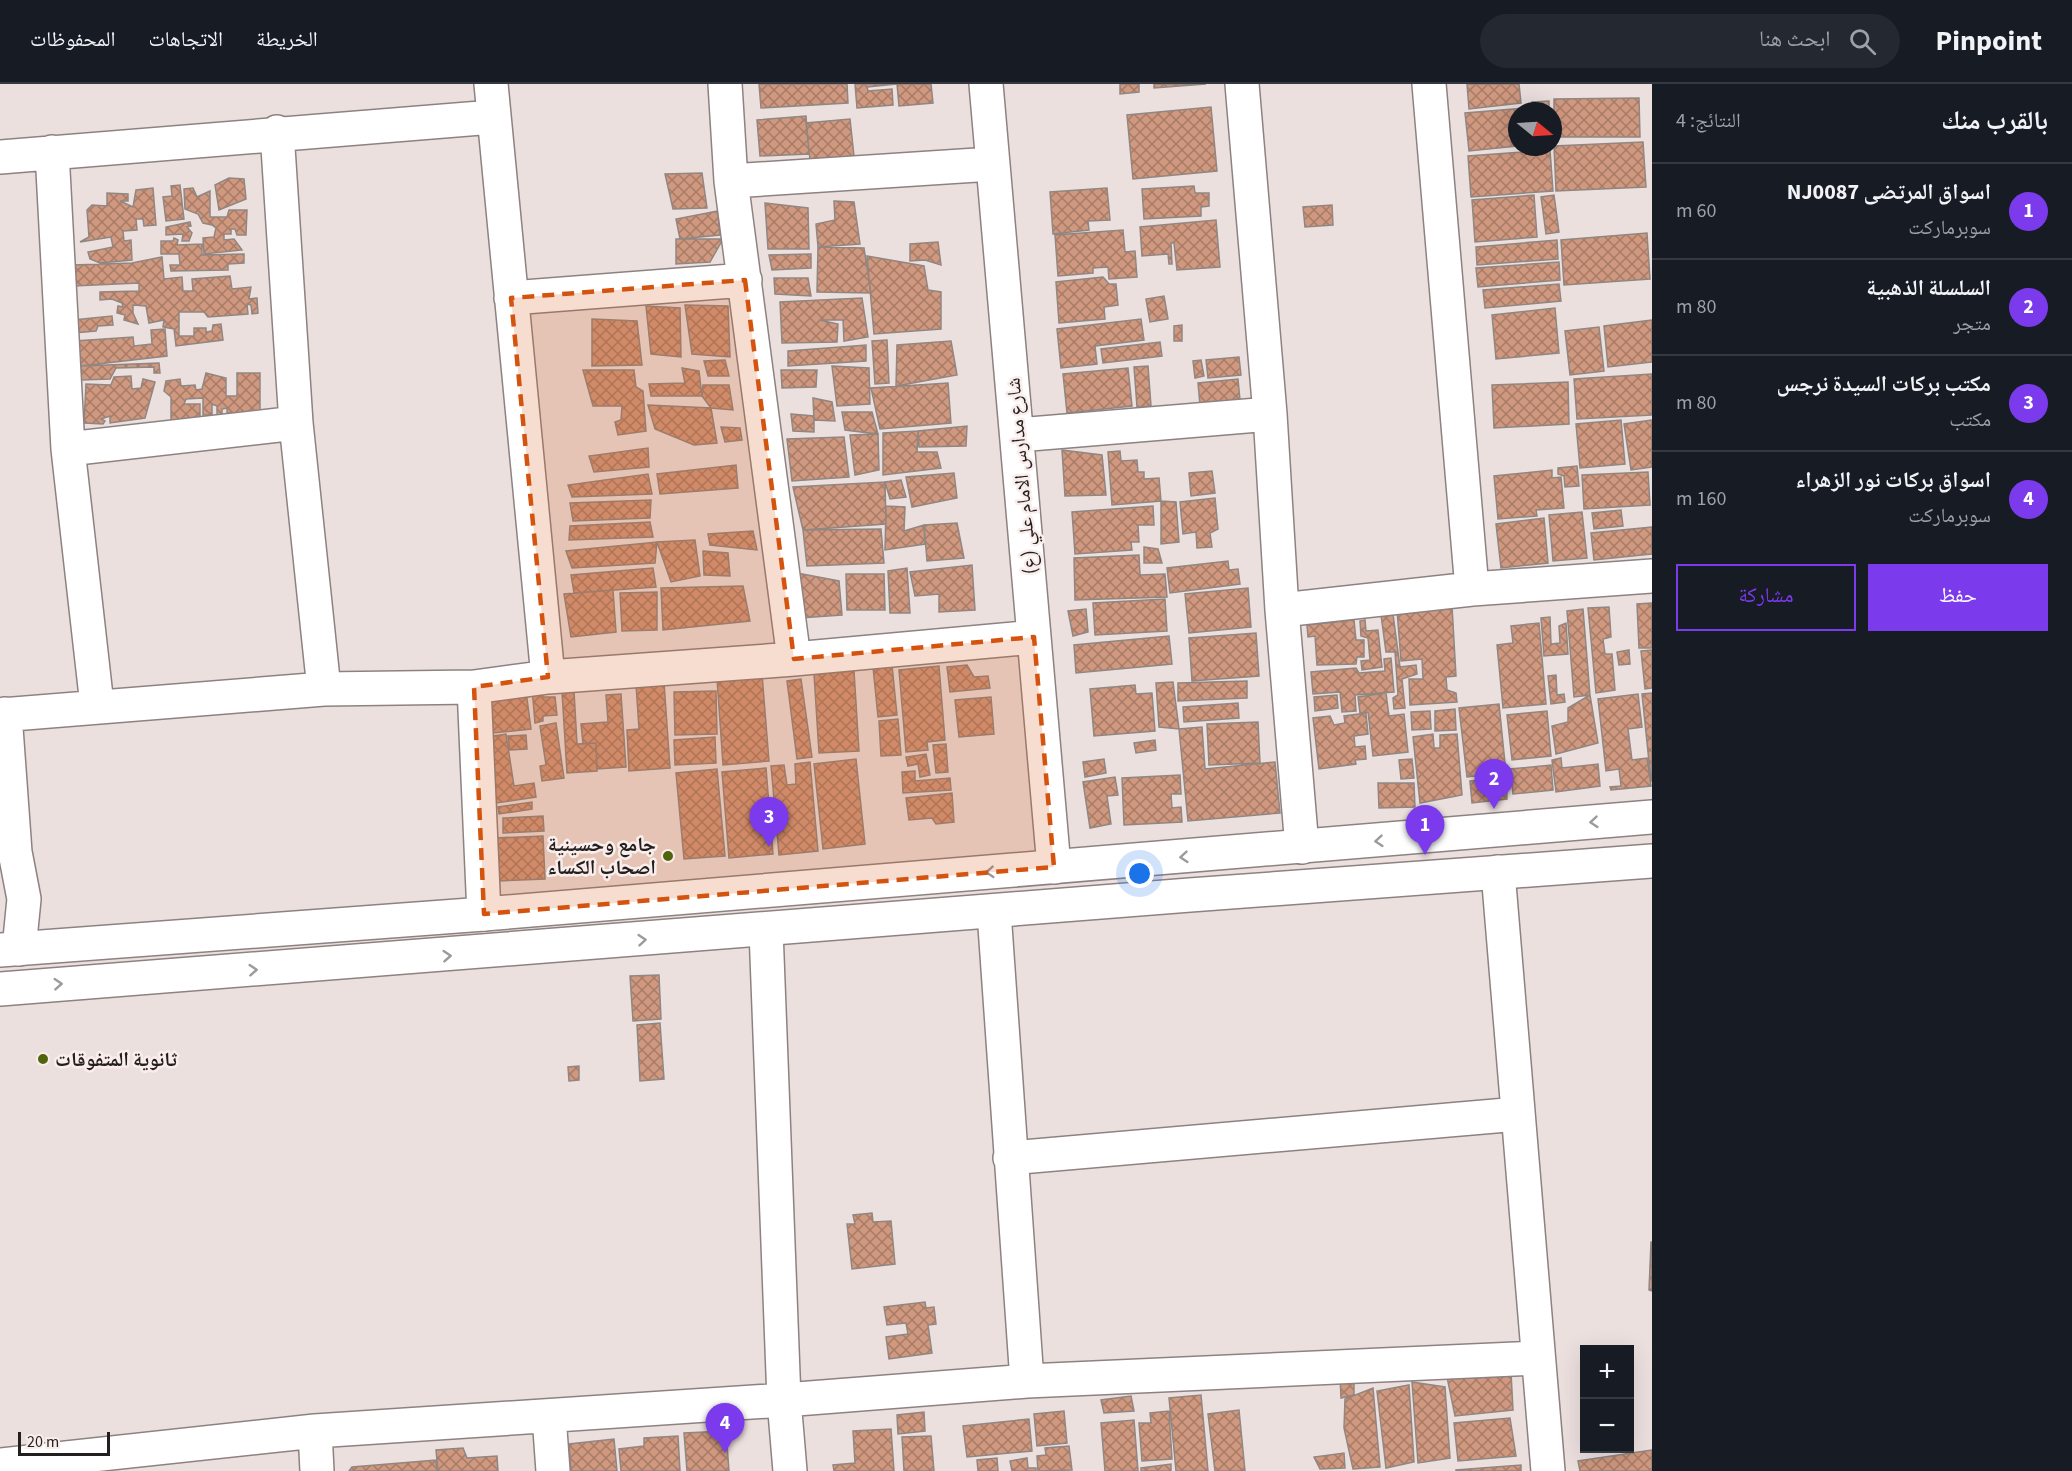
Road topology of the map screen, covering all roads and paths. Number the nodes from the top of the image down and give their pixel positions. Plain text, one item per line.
1 (491, 84) edge
2 (725, 84) edge
3 (986, 84) edge
4 (1242, 84) edge
5 (1429, 84) edge
6 (493, 117) junction
7 (277, 132) junction
8 (52, 152) junction
9 (0, 157) edge
10 (992, 164) junction
11 (731, 181) junction
12 (745, 280) junction
13 (511, 298) junction
14 (1270, 414) junction
15 (296, 423) junction
16 (1018, 435) junction
17 (68, 449) junction
18 (1652, 576) edge
19 (1472, 589) junction
20 (1282, 610) junction
21 (1034, 637) junction
22 (795, 659) junction
23 (548, 677) junction
24 (474, 687) junction
25 (324, 689) junction
26 (97, 705) junction
27 (3, 714) edge
28 (1652, 817) edge
29 (1302, 847) junction
30 (1652, 861) edge
31 (1054, 867) junction
32 (1498, 872) junction
33 (994, 912) junction
34 (484, 914) junction
35 (766, 930) junction
36 (10, 950) edge
37 (0, 989) edge
38 (1518, 1114) junction
39 (1010, 1158) junction
40 (1537, 1358) junction
41 (1027, 1381) junction
42 (784, 1400) junction
43 (549, 1416) junction
44 (315, 1431) junction
45 (0, 1465) edge
46 (317, 1471) edge
47 (553, 1471) edge
48 (790, 1471) edge
49 (1548, 1471) edge

1 - 6 street
2 - 11 street
3 - 10 street, شارع مدارس الامام علي (ع)
4 - 14 street
5 - 19 street
6 - 7 street
6 - 13 street
7 - 8 street
7 - 15 street
8 - 9 street
8 - 17 street
10 - 11 street
10 - 16 street, شارع مدارس الامام علي (ع)
11 - 12 street
12 - 13 street
12 - 22 street
13 - 23 street
14 - 16 street
14 - 20 street
15 - 17 street
15 - 25 street
16 - 21 street, شارع مدارس الامام علي (ع)
17 - 26 street
18 - 19 street
19 - 20 street
20 - 29 street
21 - 22 street
21 - 31 street, شارع مدارس الامام علي (ع)
22 - 23 street
23 - 24 street
24 - 25 street
24 - 34 street
25 - 26 street
26 - 27 street
27 - 36 street
28 -> 29 street
29 -> 31 street
30 - 32 street
31 -> 34 street
32 - 33 street
32 - 38 street
33 - 35 street
33 - 39 street
34 - 36 street
37 -> 35 street
35 - 42 street
38 - 39 street
38 - 40 street
39 - 41 street
40 - 41 street
40 - 49 street
41 - 42 street
42 - 43 street
42 - 48 street
43 - 44 street
43 - 47 street
44 - 45 street
44 - 46 street

